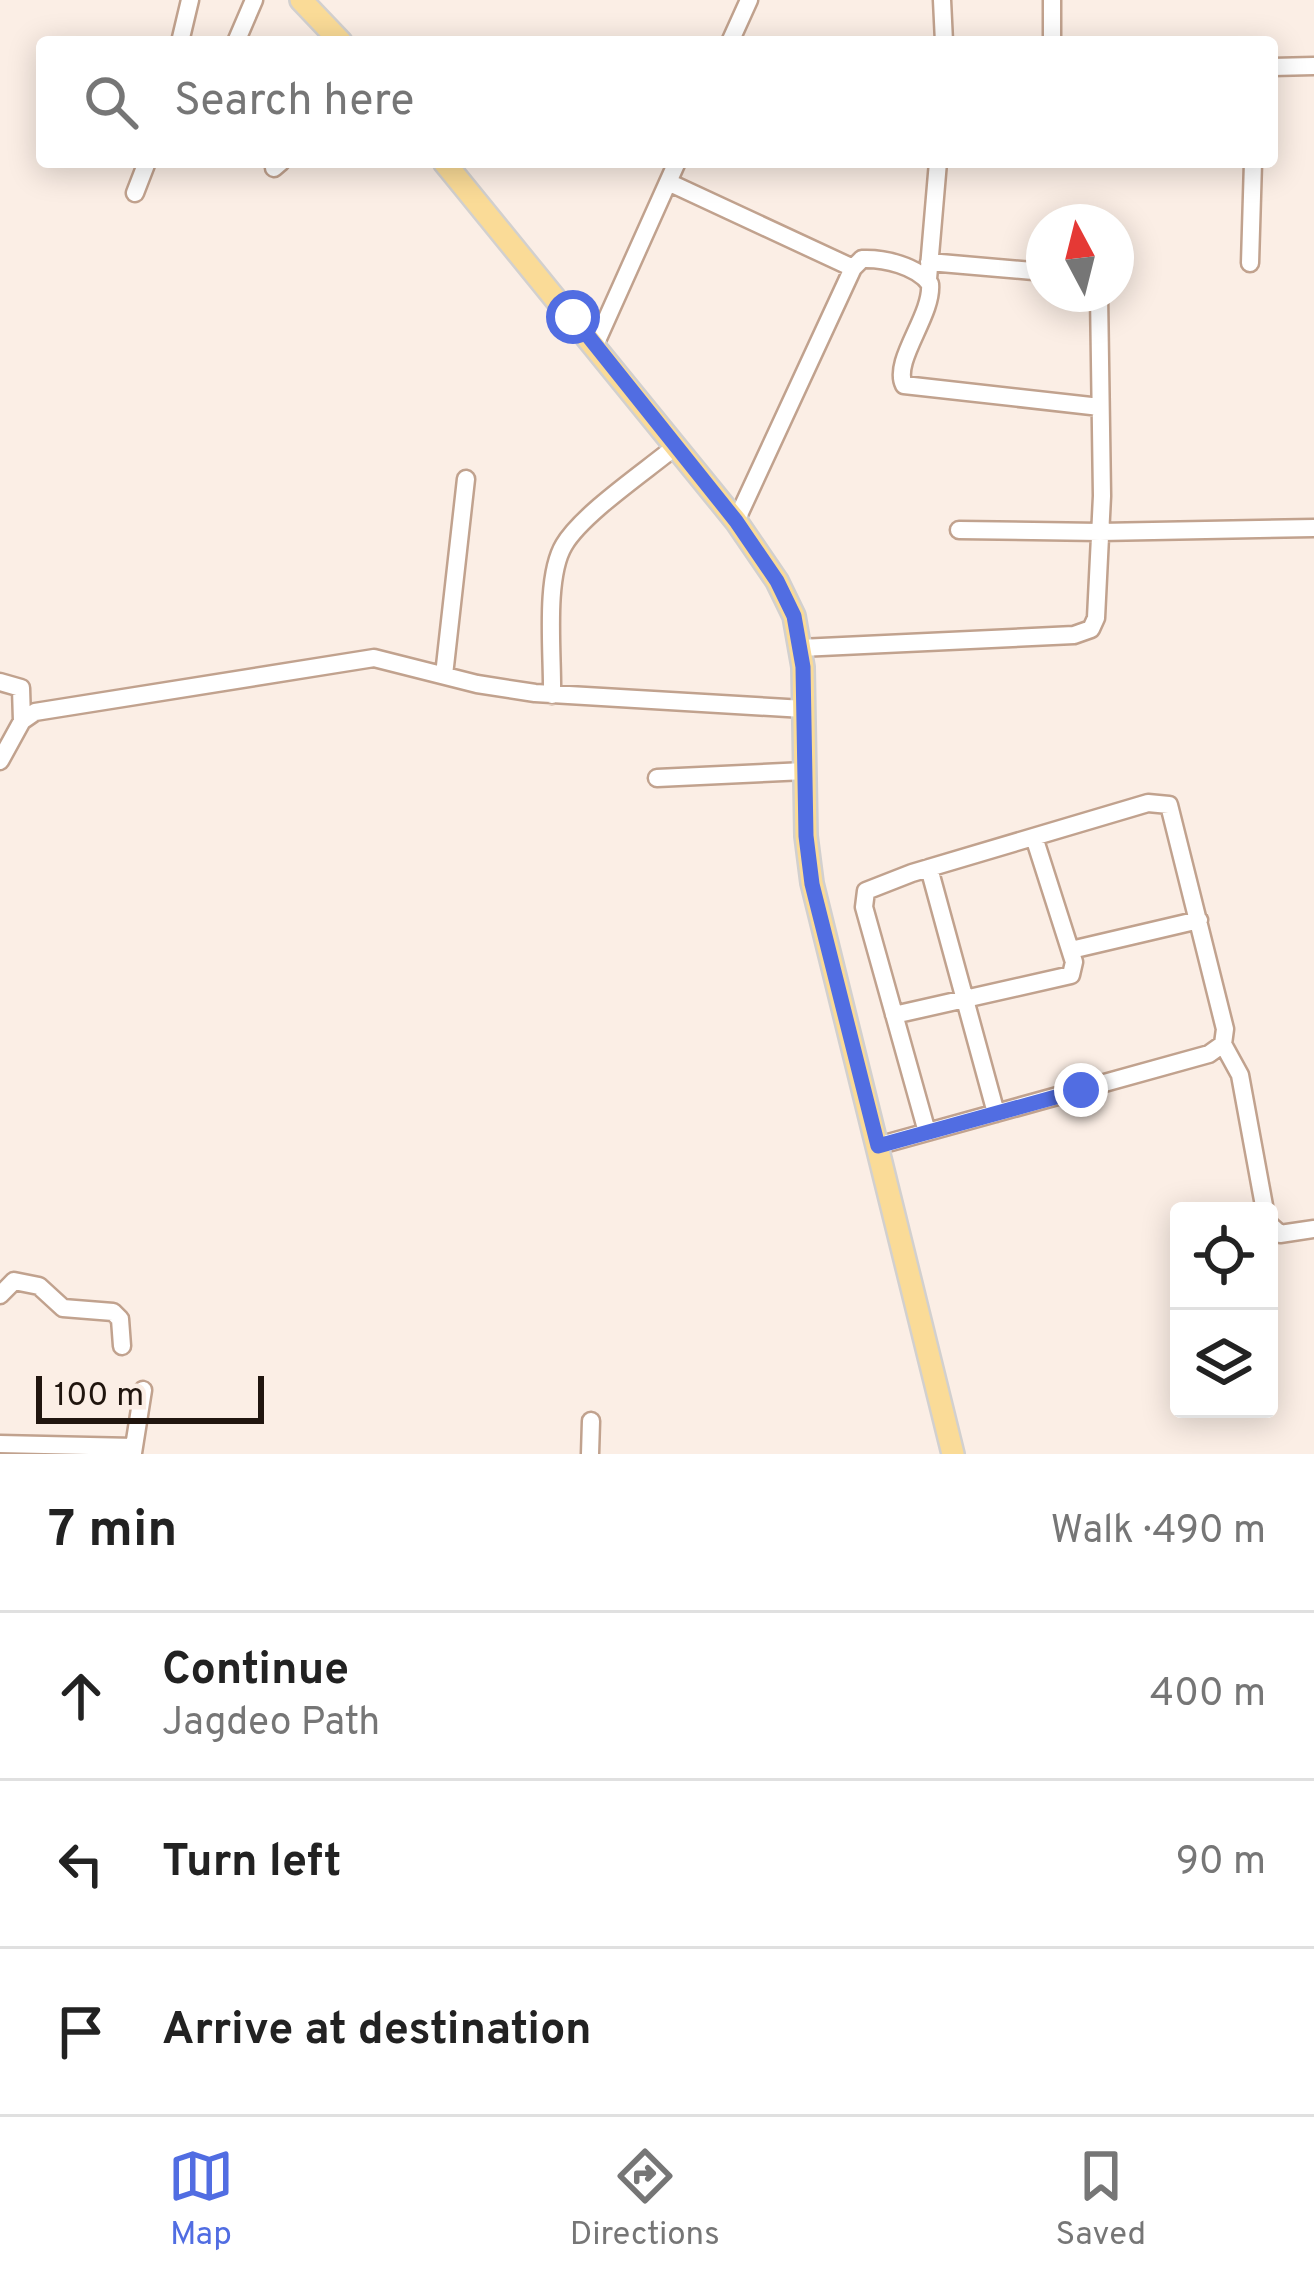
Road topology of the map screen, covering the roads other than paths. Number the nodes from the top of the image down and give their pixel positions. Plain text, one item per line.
1 (190, 0) edge
2 (254, 0) edge
3 (301, 0) edge
4 (749, 0) edge
5 (942, 0) edge
6 (1052, 0) edge
7 (181, 36) edge
8 (239, 36) edge
9 (335, 36) edge
10 (733, 36) edge
11 (944, 36) edge
12 (1052, 36) edge
13 (1314, 66) edge
14 (1278, 67) edge
15 (145, 168) edge
16 (449, 168) edge
17 (674, 168) edge
18 (938, 168) edge
19 (1252, 168) edge
20 (668, 182) junction
21 (136, 193) dead end
22 (1250, 263) dead end
23 (853, 268) junction
24 (929, 270) junction
25 (1026, 272) edge
26 (1099, 312) edge
27 (596, 345) junction
28 (1100, 407) junction
29 (676, 446) junction
30 (466, 479) dead end
31 (736, 521) junction
32 (1314, 528) edge
33 (958, 530) dead end
34 (1100, 532) junction
35 (800, 648) junction
36 (444, 675) junction
37 (0, 682) edge
38 (552, 695) junction
39 (804, 710) junction
40 (22, 722) junction
41 (0, 760) edge
42 (805, 772) junction
43 (657, 778) dead end
44 (1034, 837) junction
45 (929, 868) junction
46 (1199, 920) junction
47 (1071, 950) junction
48 (966, 999) junction
49 (894, 1015) junction
50 (1223, 1044) junction
51 (996, 1113) junction
52 (927, 1132) junction
53 (878, 1146) junction
54 (1263, 1202) edge
55 (1314, 1229) edge
56 (1278, 1232) edge
57 (0, 1295) edge
58 (122, 1346) dead end
59 (143, 1390) dead end
60 (591, 1421) dead end
61 (0, 1444) edge
62 (134, 1450) edge
63 (590, 1454) edge
64 (953, 1454) edge

1 - 7 street
2 - 8 street
3 - 9 main road
4 - 10 street
5 - 11 street
6 - 12 street
13 - 14 street
15 - 21 street
16 - 27 main road
17 - 20 street
18 - 24 street
19 - 22 street
20 - 23 street
20 - 27 street
23 - 24 street
23 - 31 street
24 - 25 street
24 - 28 street
26 - 28 street
27 - 29 main road
28 - 34 street
29 - 31 main road
29 - 38 street
30 - 36 street
31 - 35 main road
32 - 34 street
33 - 34 street
34 - 35 street
35 - 39 main road
36 - 38 street
36 - 40 street
37 - 40 street
38 - 39 street
39 - 42 main road
40 - 41 street
42 - 43 street
42 - 53 main road
44 - 45 street
44 - 46 street
44 - 47 street
45 - 48 street
45 - 49 street
46 - 47 street
46 - 50 street
47 - 48 street
48 - 49 street
48 - 51 street
49 - 52 street
50 - 51 street
50 - 54 street
51 - 52 street
52 - 53 street
53 - 64 main road
55 - 56 street
57 - 58 street
59 - 62 street
60 - 63 street
61 - 62 street

